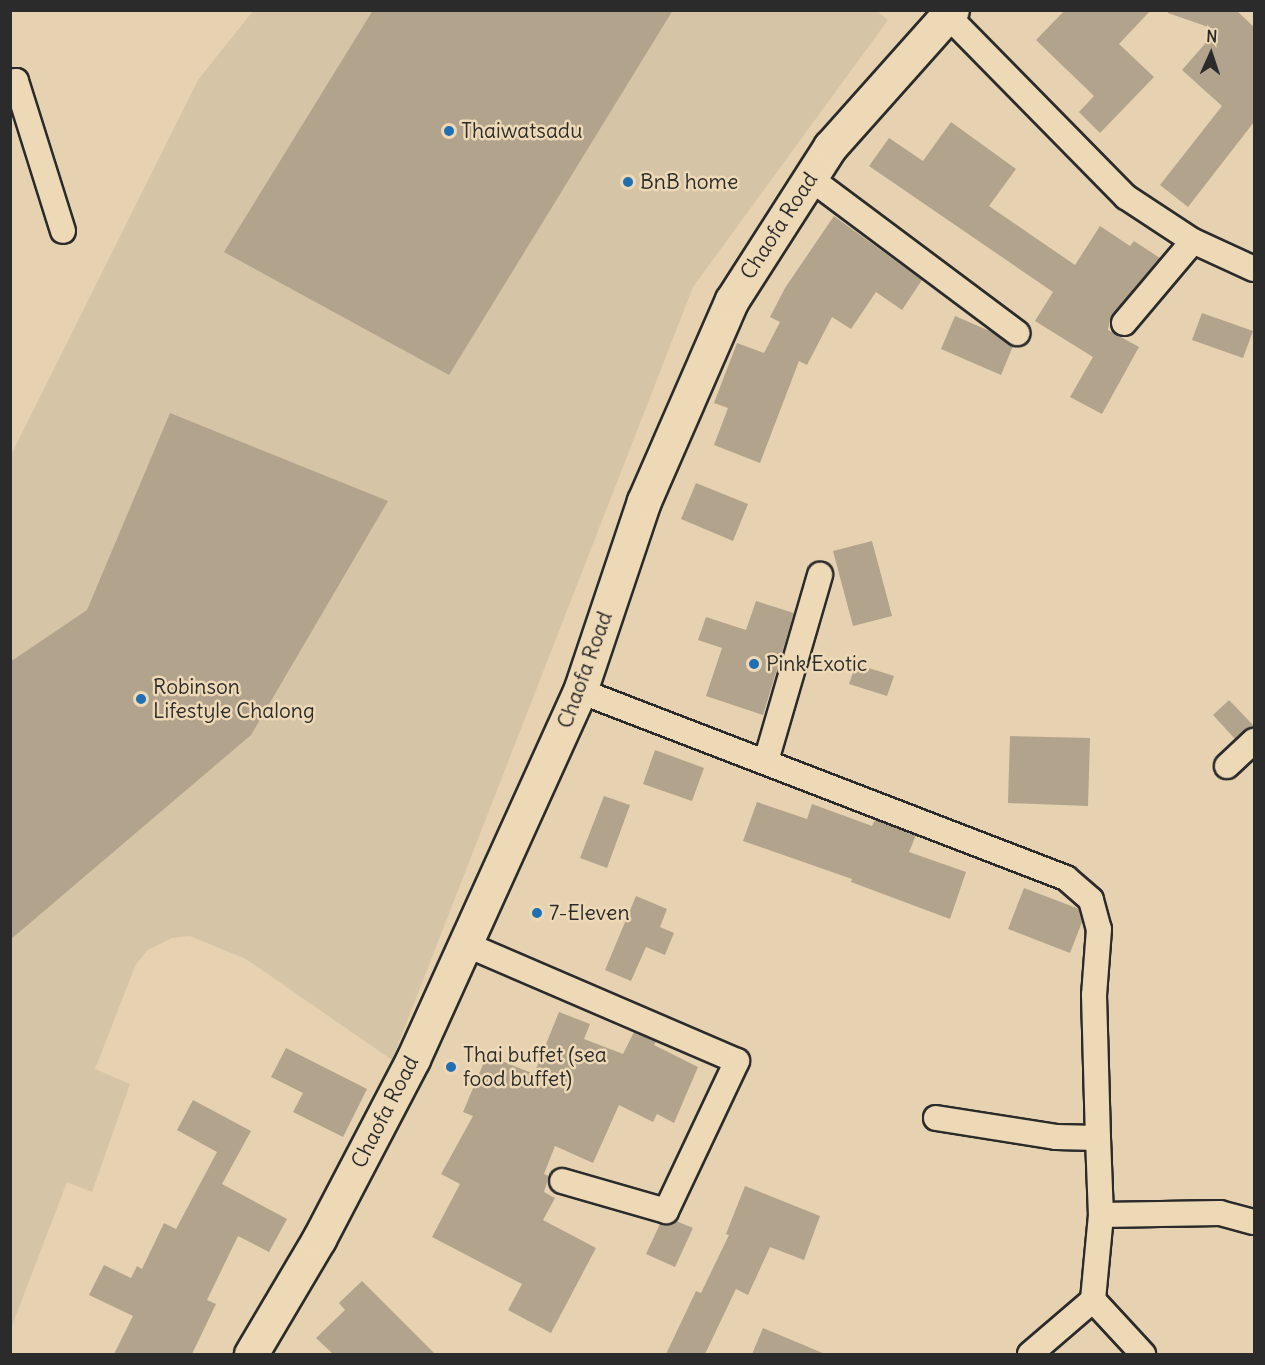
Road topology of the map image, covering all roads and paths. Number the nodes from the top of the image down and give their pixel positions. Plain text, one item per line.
1 (946, 12) edge
2 (10, 82) edge
3 (810, 178) junction
4 (63, 231) dead end
5 (1193, 240) junction
6 (1254, 269) edge
7 (1124, 323) dead end
8 (1017, 333) dead end
9 (820, 575) dead end
10 (580, 691) junction
11 (1254, 741) edge
12 (766, 761) junction
13 (1227, 766) dead end
14 (465, 944) junction
15 (936, 1118) dead end
16 (1098, 1138) junction
17 (562, 1181) dead end
18 (1101, 1215) junction
19 (1254, 1222) edge
20 (1093, 1300) junction
21 (251, 1354) edge
22 (1030, 1354) edge
23 (1143, 1354) edge

1 - 3 main road, Chaofa Road
1 - 5 street
2 - 4 street
3 - 8 street
3 - 10 main road, Chaofa Road
5 - 6 street
5 - 7 street
9 - 12 street
10 - 12 street
10 - 14 main road, Chaofa Road
11 - 13 street
12 - 16 street
14 - 17 street
14 - 21 main road, Chaofa Road
15 - 16 street
16 - 18 street
18 - 19 street
18 - 20 street
20 - 22 street
20 - 23 street

